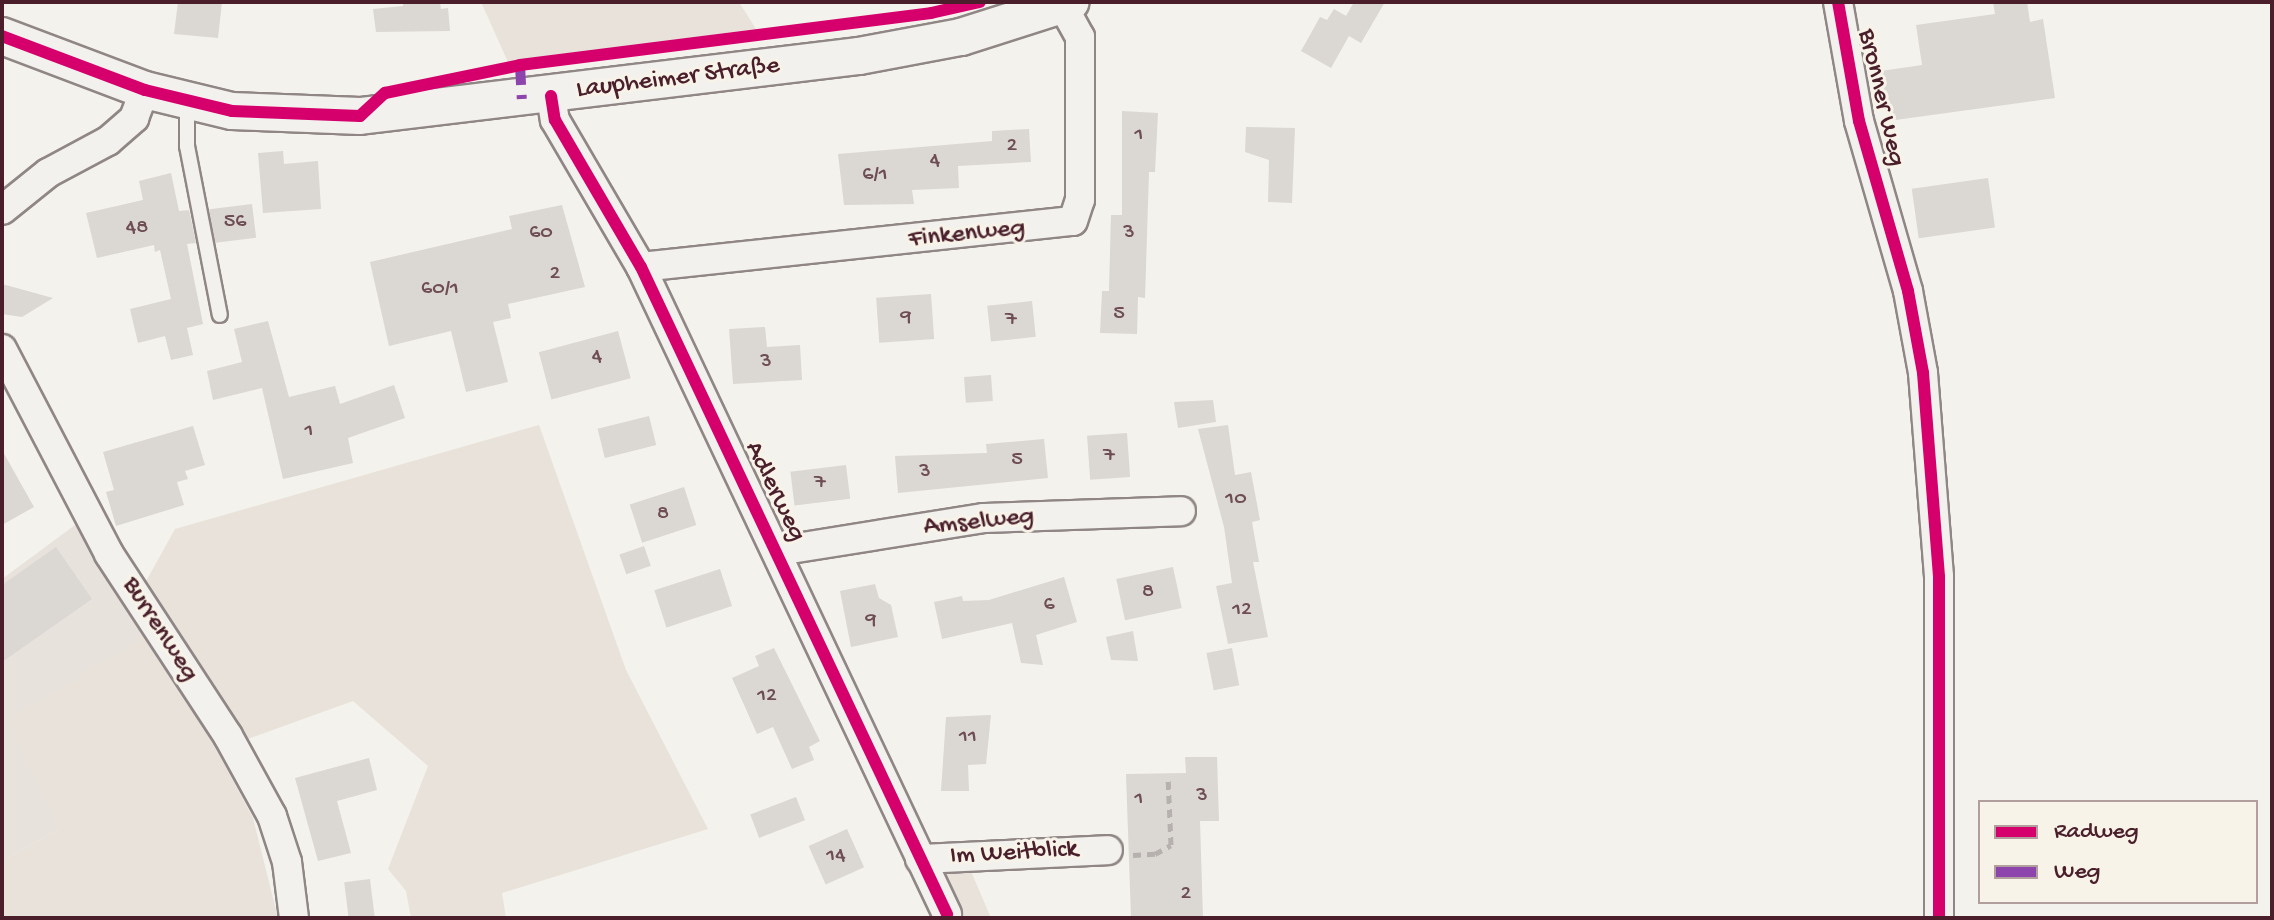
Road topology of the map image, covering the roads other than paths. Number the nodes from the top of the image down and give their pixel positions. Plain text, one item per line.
1 (1838, 2) edge
2 (1067, 4) edge
3 (2, 36) edge
4 (145, 90) junction
5 (551, 96) junction
6 (187, 100) junction
7 (2, 210) edge
8 (641, 267) junction
9 (220, 315) dead end
10 (2, 349) edge
11 (1181, 511) dead end
12 (778, 551) junction
13 (1118, 852) road end
14 (920, 859) junction
15 (947, 914) dead end
16 (294, 918) edge
17 (1939, 918) edge

1 - 17 street, Bronner Weg
2 - 5 street, Laupheimer Straße
2 - 8 street, Finkenweg
3 - 4 street, Laupheimer Straße
4 - 6 street, Laupheimer Straße
4 - 7 street
5 - 6 street, Laupheimer Straße
5 - 8 street, Adlerweg
6 - 9 lane
8 - 12 street, Adlerweg
10 - 16 street, Burrenweg
11 - 12 street, Amselweg
12 - 14 street, Adlerweg
13 - 14 street, Im Weitblick
14 - 15 street, Adlerweg

